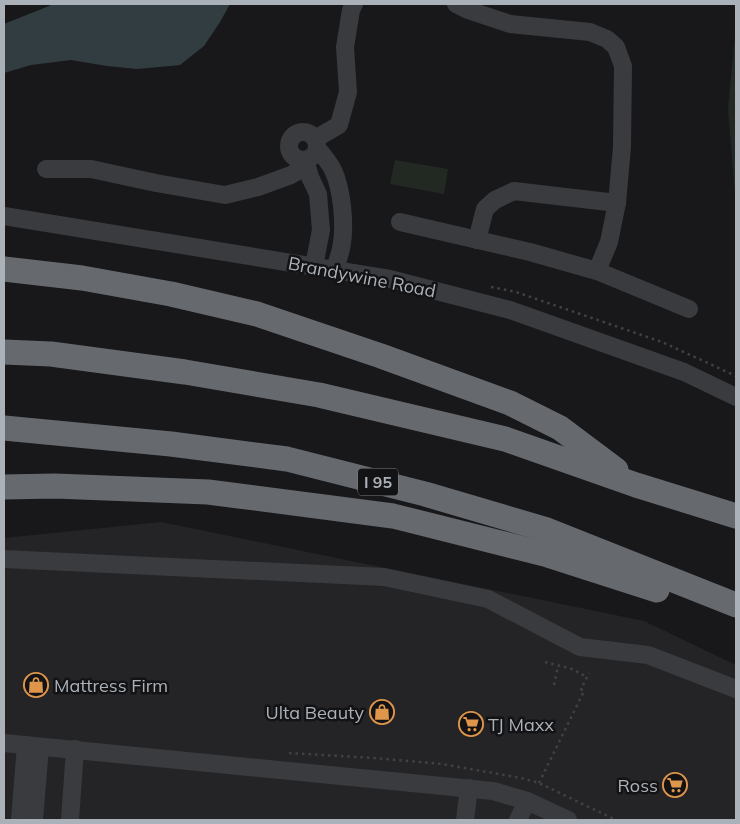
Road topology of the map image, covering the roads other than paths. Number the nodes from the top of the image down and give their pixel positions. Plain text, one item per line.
1 (354, 4) edge
2 (456, 4) edge
3 (313, 149) junction
4 (46, 169) dead end
5 (617, 203) junction
6 (4, 216) edge
7 (400, 222) dead end
8 (477, 240) junction
9 (314, 266) junction
10 (4, 269) edge
11 (334, 270) junction
12 (597, 271) junction
13 (689, 309) dead end
14 (4, 352) edge
15 (736, 396) edge
16 (4, 428) edge
17 (636, 485) junction
18 (4, 487) edge
19 (736, 516) edge
20 (4, 560) edge
21 (736, 605) edge
22 (736, 614) edge
23 (736, 689) edge
24 (4, 743) edge
25 (33, 746) junction
26 (75, 749) junction
27 (469, 788) junction
28 (527, 801) junction
29 (563, 819) edge
30 (20, 820) edge
31 (34, 820) edge
32 (70, 820) edge
33 (466, 820) edge
34 (518, 820) edge

1 - 3 street
2 - 5 street
3 - 4 street
3 - 9 street
3 - 11 street
5 - 8 street
5 - 12 street
6 - 9 street, Brandywine Road
7 - 8 street
8 - 12 street
9 - 11 street, Brandywine Road
10 - 17 highway
11 - 15 street, Brandywine Road
12 - 13 street
14 - 17 highway
16 - 21 highway, I 95
17 - 19 highway
18 - 22 highway
20 - 23 street
24 - 25 street
25 - 26 street
25 - 30 street
25 - 31 street
26 - 27 street
26 - 32 street
27 - 28 street
27 - 33 street
28 - 29 street
28 - 34 street

